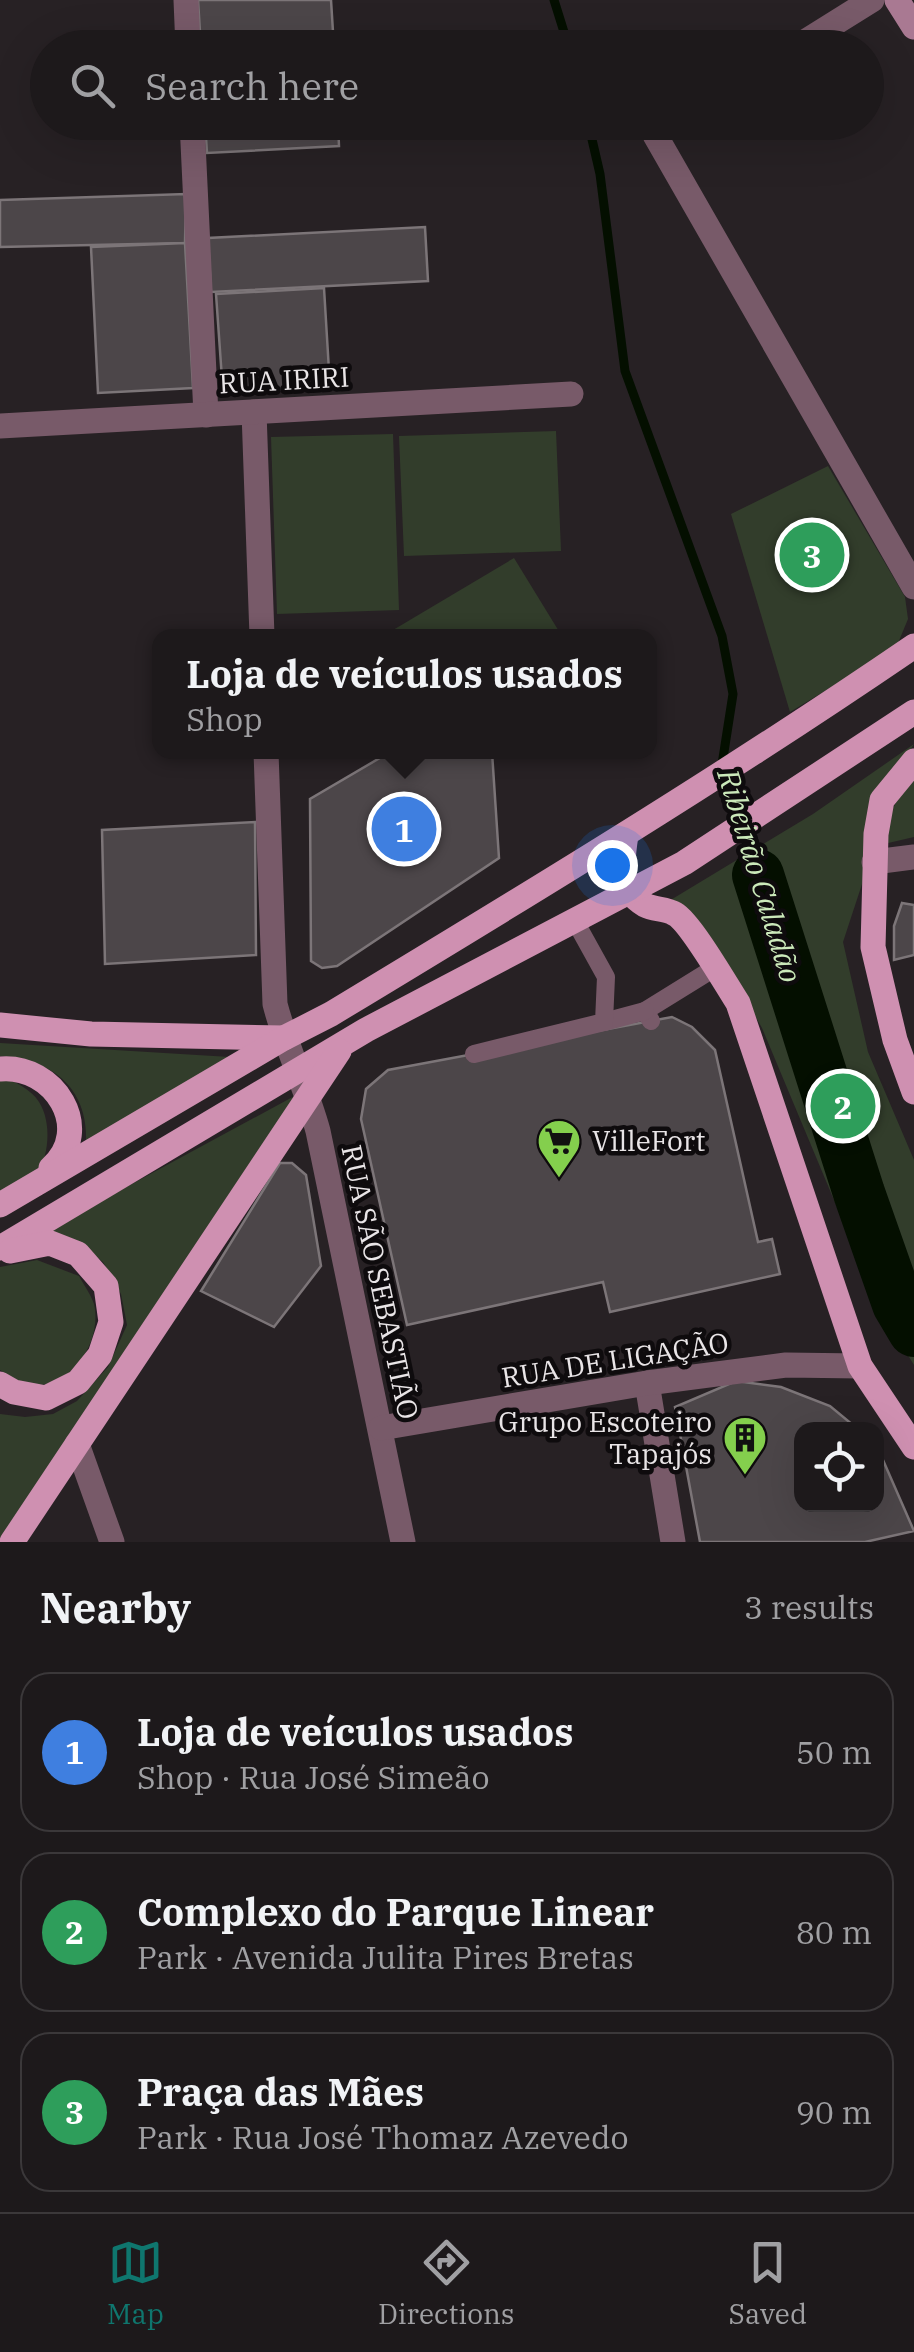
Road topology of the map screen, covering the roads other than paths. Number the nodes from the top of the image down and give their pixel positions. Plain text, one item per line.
1 (186, 0) edge
2 (872, 0) edge
3 (897, 0) edge
4 (914, 27) edge
5 (187, 30) edge
6 (824, 30) edge
7 (193, 140) edge
8 (671, 140) edge
9 (571, 394) dead end
10 (254, 412) junction
11 (206, 415) junction
12 (0, 426) edge
13 (914, 587) edge
14 (262, 629) edge
15 (914, 646) edge
16 (914, 712) edge
17 (266, 759) edge
18 (914, 761) edge
19 (626, 835) junction
20 (914, 857) edge
21 (874, 862) junction
22 (637, 898) junction
23 (575, 921) junction
24 (716, 967) junction
25 (604, 1022) junction
26 (0, 1024) edge
27 (284, 1038) junction
28 (346, 1043) junction
29 (474, 1054) dead end
30 (0, 1069) edge
31 (299, 1069) junction
32 (914, 1092) edge
33 (308, 1094) junction
34 (29, 1187) junction
35 (0, 1205) edge
36 (0, 1251) edge
37 (860, 1366) junction
38 (647, 1383) junction
39 (0, 1384) edge
40 (380, 1428) junction
41 (77, 1444) junction
42 (913, 1449) edge
43 (12, 1542) edge
44 (112, 1542) edge
45 (402, 1542) edge
46 (673, 1542) edge

1 - 5 street
2 - 6 street
3 - 4 main road
7 - 11 street
8 - 13 street
9 - 10 street, RUA IRIRI
10 - 11 street, RUA IRIRI
10 - 14 street
11 - 12 street, RUA IRIRI
15 - 19 main road
16 - 22 main road
17 - 27 street, RUA SÃO SEBASTIÃO
18 - 21 main road
19 - 22 main road
19 - 27 main road
20 - 21 street
21 - 32 main road
22 - 23 main road
22 - 24 main road
23 - 25 lane
23 - 28 main road
24 - 25 lane
24 - 37 main road
25 - 29 lane
26 - 27 main road
27 - 31 street, RUA SÃO SEBASTIÃO
27 - 34 main road
28 - 31 main road
28 - 33 main road
30 - 34 main road
31 - 33 street, RUA SÃO SEBASTIÃO
31 - 36 main road
33 - 40 street, RUA SÃO SEBASTIÃO
33 - 41 main road
34 - 35 main road
36 - 39 main road
37 - 38 street, RUA DE LIGAÇÃO
37 - 42 main road
38 - 40 street, RUA DE LIGAÇÃO
38 - 46 street
40 - 45 street, RUA SÃO SEBASTIÃO
41 - 43 main road
41 - 44 street

